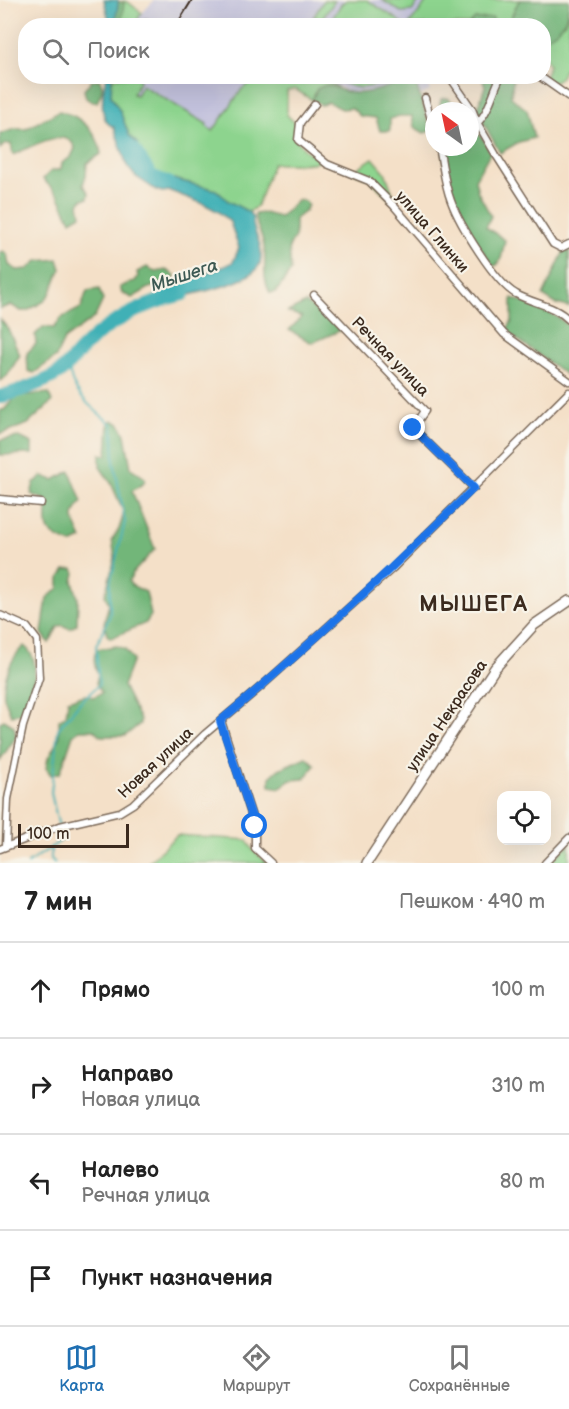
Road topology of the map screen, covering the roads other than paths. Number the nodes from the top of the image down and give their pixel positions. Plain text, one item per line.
1 (455, 84) edge
2 (498, 84) edge
3 (550, 84) edge
4 (569, 97) edge
5 (425, 98) dead end
6 (426, 102) edge
7 (467, 102) edge
8 (315, 104) dead end
9 (479, 123) edge
10 (479, 126) edge
11 (442, 156) edge
12 (569, 244) edge
13 (314, 295) dead end
14 (569, 320) edge
15 (569, 381) edge
16 (569, 393) edge
17 (474, 488) junction
18 (0, 499) edge
19 (41, 503) dead end
20 (569, 601) edge
21 (0, 615) edge
22 (220, 721) junction
23 (569, 838) edge
24 (3, 848) edge
25 (272, 863) edge
26 (367, 863) edge
27 (546, 863) edge

1 - 7 street
2 - 9 street
3 - 4 street
5 - 6 street
8 - 15 street, улица Глинки
10 - 12 street
11 - 14 street
13 - 17 street, Речная улица
16 - 17 street, Новая улица
17 - 22 street, Новая улица
18 - 19 street
20 - 26 main road, улица Некрасова
21 - 24 street
22 - 24 street, Новая улица
22 - 25 street
23 - 27 street

